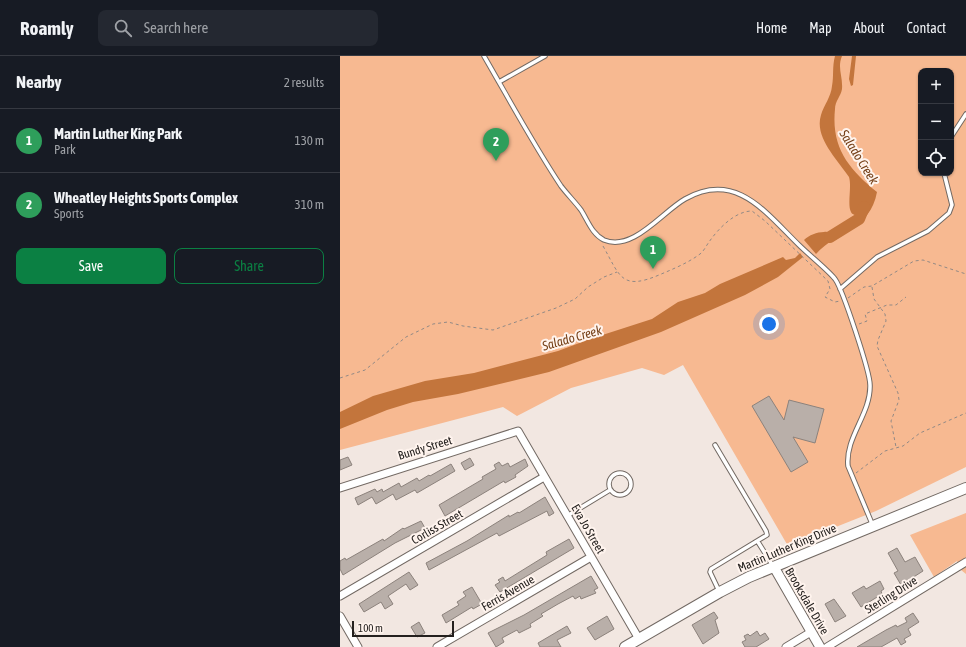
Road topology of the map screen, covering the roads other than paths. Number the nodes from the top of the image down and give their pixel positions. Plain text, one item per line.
1 (484, 56) edge
2 (545, 56) edge
3 (499, 82) junction
4 (966, 114) edge
5 (954, 132) edge
6 (945, 176) edge
7 (840, 289) junction
8 (518, 431) joint
9 (715, 445) dead end
10 (544, 477) junction
11 (340, 488) edge
12 (966, 488) edge
13 (610, 490) junction
14 (567, 516) junction
15 (873, 526) junction
16 (758, 542) junction
17 (591, 557) junction
18 (966, 562) edge
19 (774, 567) junction
20 (720, 592) junction
21 (340, 596) edge
22 (340, 616) edge
23 (811, 632) junction
24 (639, 639) junction
25 (358, 647) edge
26 (437, 647) edge
27 (625, 647) edge
28 (786, 647) edge
29 (820, 647) edge
30 (827, 647) edge

1 - 3 lane
2 - 3 lane
3 - 7 lane
4 - 5 lane
6 - 7 lane
7 - 15 lane
8 - 10 street, Eva Jo Street
8 - 11 street, Bundy Street
9 - 16 lane
10 - 14 street, Eva Jo Street
10 - 21 street, Corliss Street
12 - 15 main road, Martin Luther King Drive
13 - 13 lane
13 - 14 lane
14 - 17 street, Eva Jo Street
15 - 19 main road, Martin Luther King Drive
16 - 19 lane
16 - 20 lane
17 - 24 street, Eva Jo Street
17 - 26 street, Ferris Avenue
18 - 30 street, Sterling Drive
19 - 20 main road, Martin Luther King Drive
19 - 23 street, Brooksdale Drive
20 - 24 main road, Martin Luther King Drive
22 - 25 street
23 - 28 street
23 - 29 street, Brooksdale Drive
24 - 27 main road, Martin Luther King Drive

